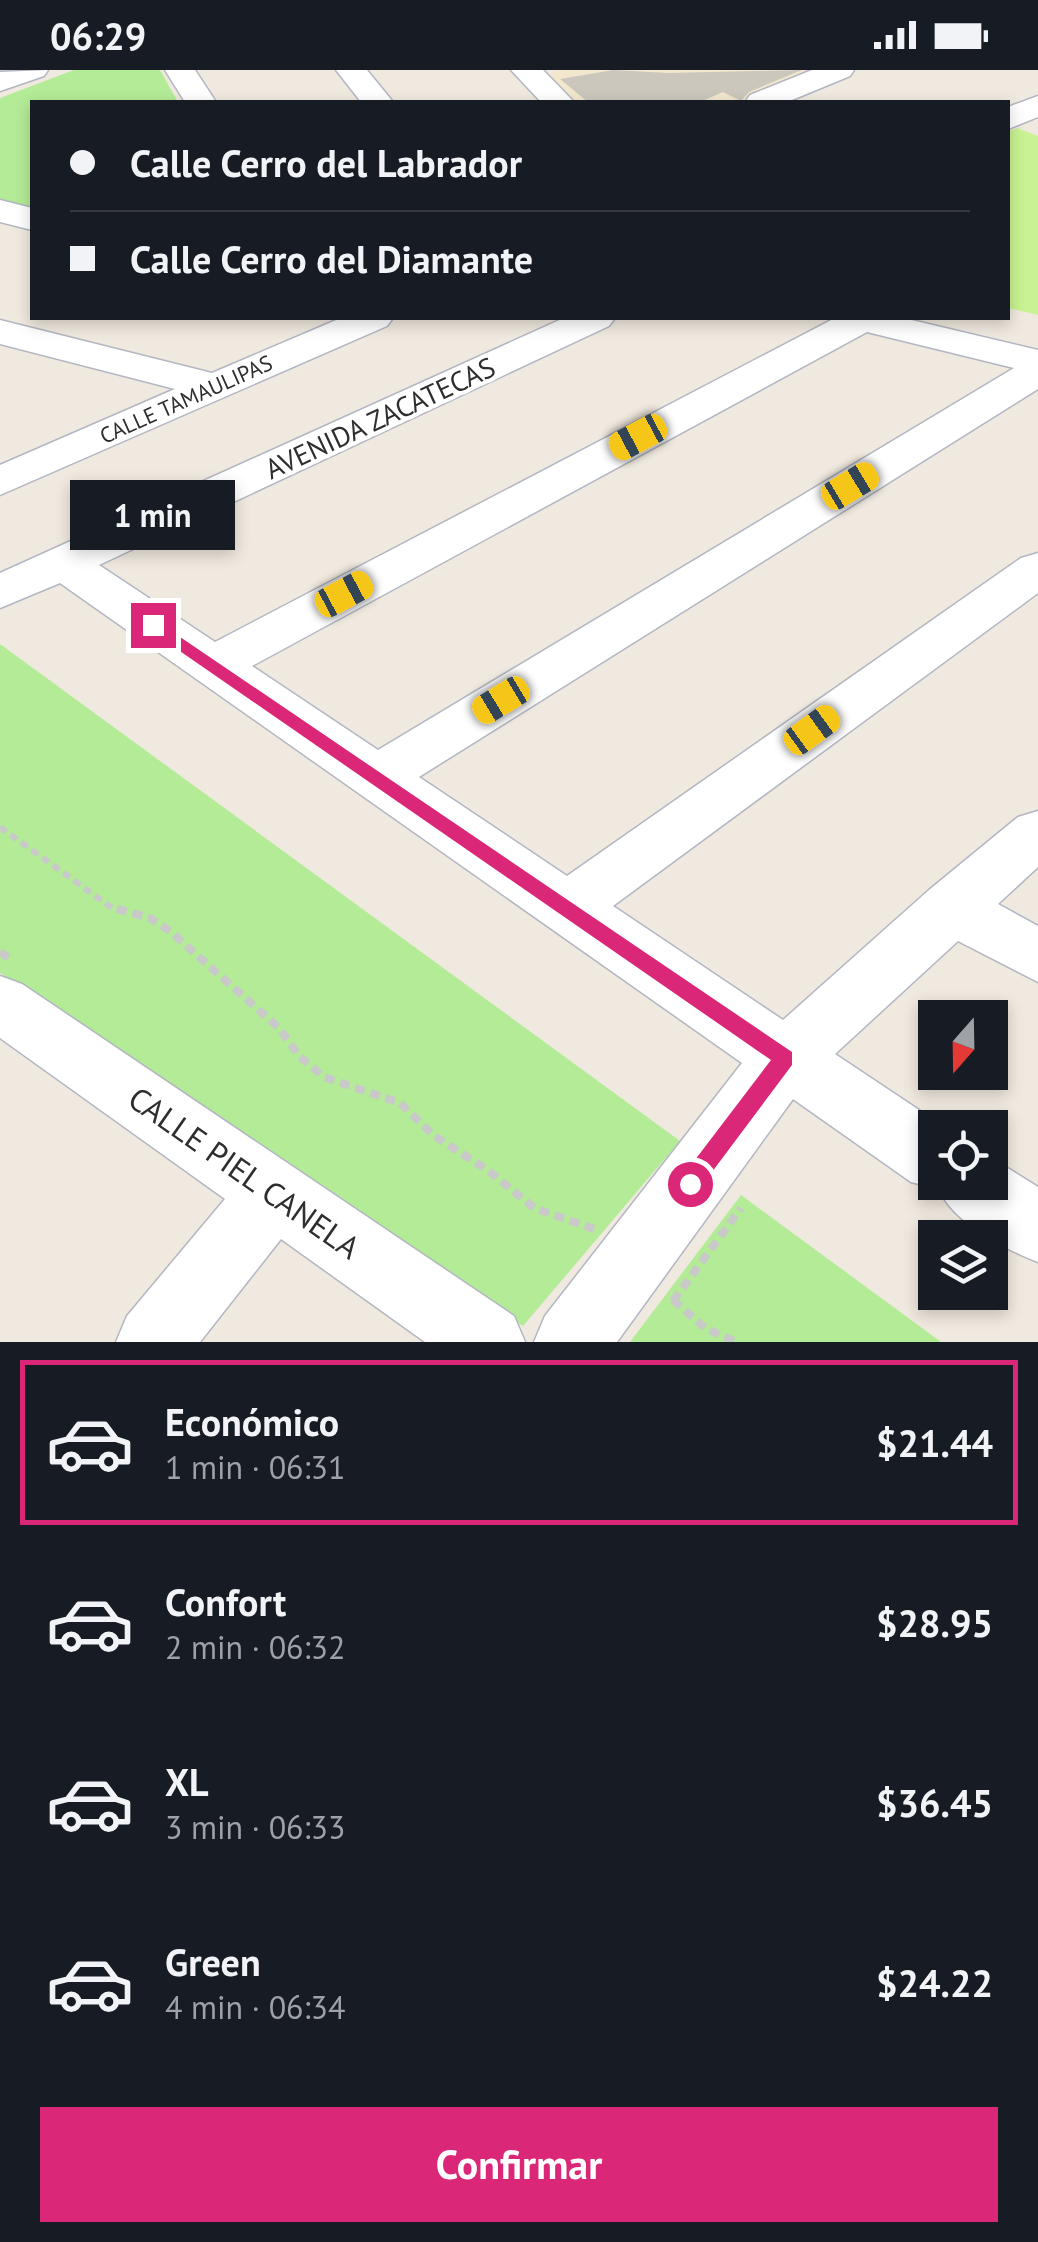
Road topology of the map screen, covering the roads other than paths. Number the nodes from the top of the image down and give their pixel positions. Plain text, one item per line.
1 (34, 70) edge
2 (180, 70) edge
3 (352, 70) edge
4 (838, 70) edge
5 (530, 71) edge
6 (0, 82) edge
7 (199, 100) edge
8 (375, 100) edge
9 (556, 100) edge
10 (765, 100) edge
11 (1038, 104) edge
12 (1010, 118) edge
13 (0, 212) edge
14 (30, 218) edge
15 (367, 320) edge
16 (591, 320) edge
17 (855, 320) edge
18 (867, 320) edge
19 (0, 332) edge
20 (1038, 362) edge
21 (1038, 371) edge
22 (214, 386) junction
23 (0, 482) edge
24 (66, 564) junction
25 (1038, 569) edge
26 (0, 592) edge
27 (211, 666) junction
28 (373, 779) junction
29 (1038, 833) edge
30 (950, 906) junction
31 (564, 909) junction
32 (1038, 956) edge
33 (8, 983) edge
34 (785, 1058) junction
35 (918, 1148) edge
36 (273, 1194) junction
37 (997, 1200) edge
38 (1038, 1228) edge
39 (153, 1342) edge
40 (488, 1342) edge
41 (571, 1342) edge

1 - 6 street
2 - 7 street
3 - 8 street
4 - 10 street
5 - 9 street
11 - 12 street
13 - 14 street
15 - 22 street, CALLE TAMAULIPAS
16 - 24 street, AVENIDA ZACATECAS
17 - 27 street
18 - 20 street
19 - 22 street
21 - 28 street
22 - 23 street, CALLE TAMAULIPAS
24 - 26 street, AVENIDA ZACATECAS
24 - 27 street
25 - 31 street
27 - 28 street
28 - 31 street
29 - 30 street
30 - 32 street
30 - 34 street
31 - 34 street
33 - 36 street, CALLE PIEL CANELA
34 - 35 street
34 - 41 street
36 - 39 street
36 - 40 street, CALLE PIEL CANELA
37 - 38 street

